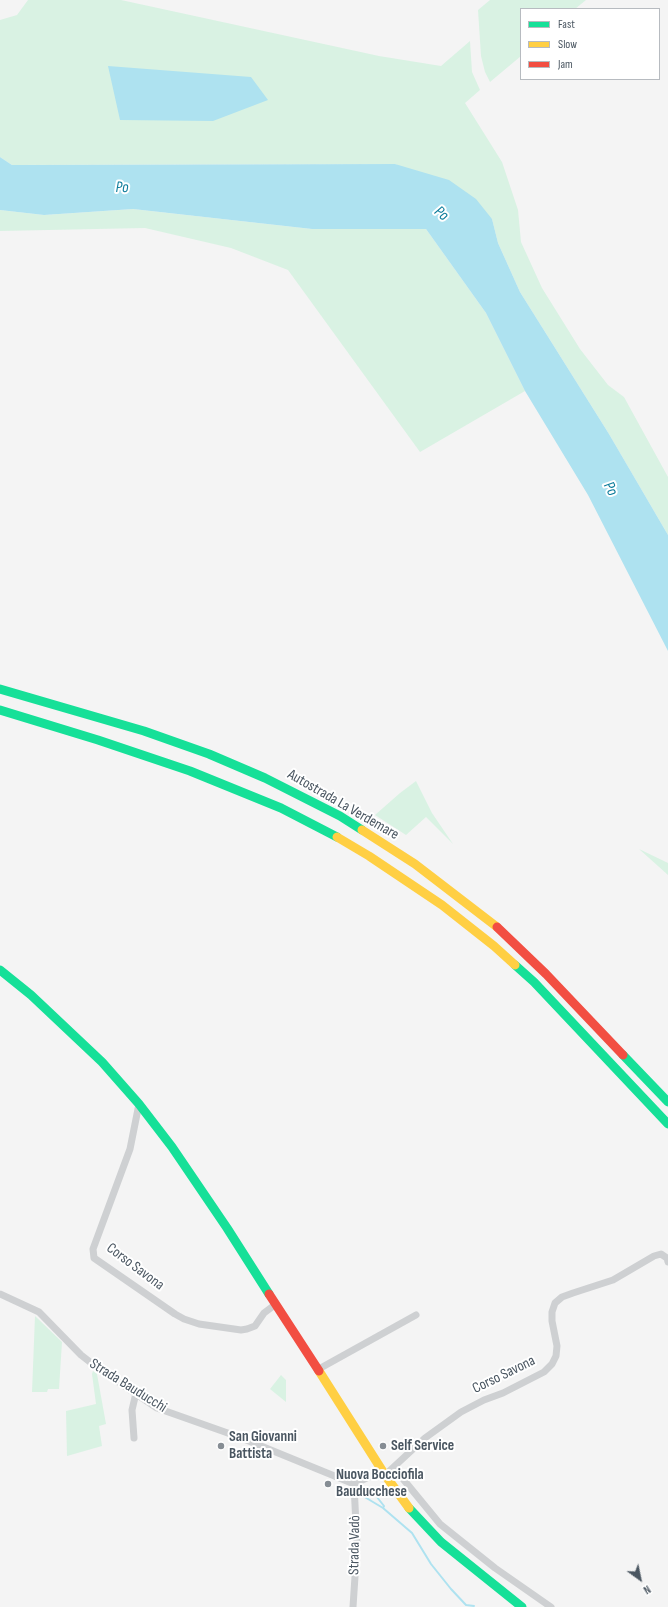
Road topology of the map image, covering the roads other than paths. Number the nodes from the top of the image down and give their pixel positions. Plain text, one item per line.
1 (0, 689) edge
2 (0, 710) edge
3 (0, 970) edge
4 (668, 1102) edge
5 (139, 1104) junction
6 (668, 1124) edge
7 (668, 1262) edge
8 (0, 1294) edge
9 (276, 1304) junction
10 (416, 1315) dead end
11 (317, 1370) junction
12 (136, 1393) junction
13 (134, 1438) dead end
14 (394, 1468) junction
15 (384, 1475) junction
16 (354, 1488) junction
17 (353, 1607) edge
18 (522, 1607) edge
19 (551, 1607) edge

1 - 4 main road, Autostrada La Verdemare
2 - 6 main road, Autostrada La Verdemare
3 - 5 main road
5 - 9 main road
5 - 9 street, Corso Savona
7 - 14 street, Corso Savona
8 - 12 street, Strada Bauducchi
9 - 11 main road
10 - 11 street
11 - 15 main road
12 - 13 street
12 - 16 street, Strada Bauducchi
14 - 15 street, Corso Savona
14 - 19 street
15 - 16 street
15 - 18 main road
16 - 17 street, Strada Vadò

